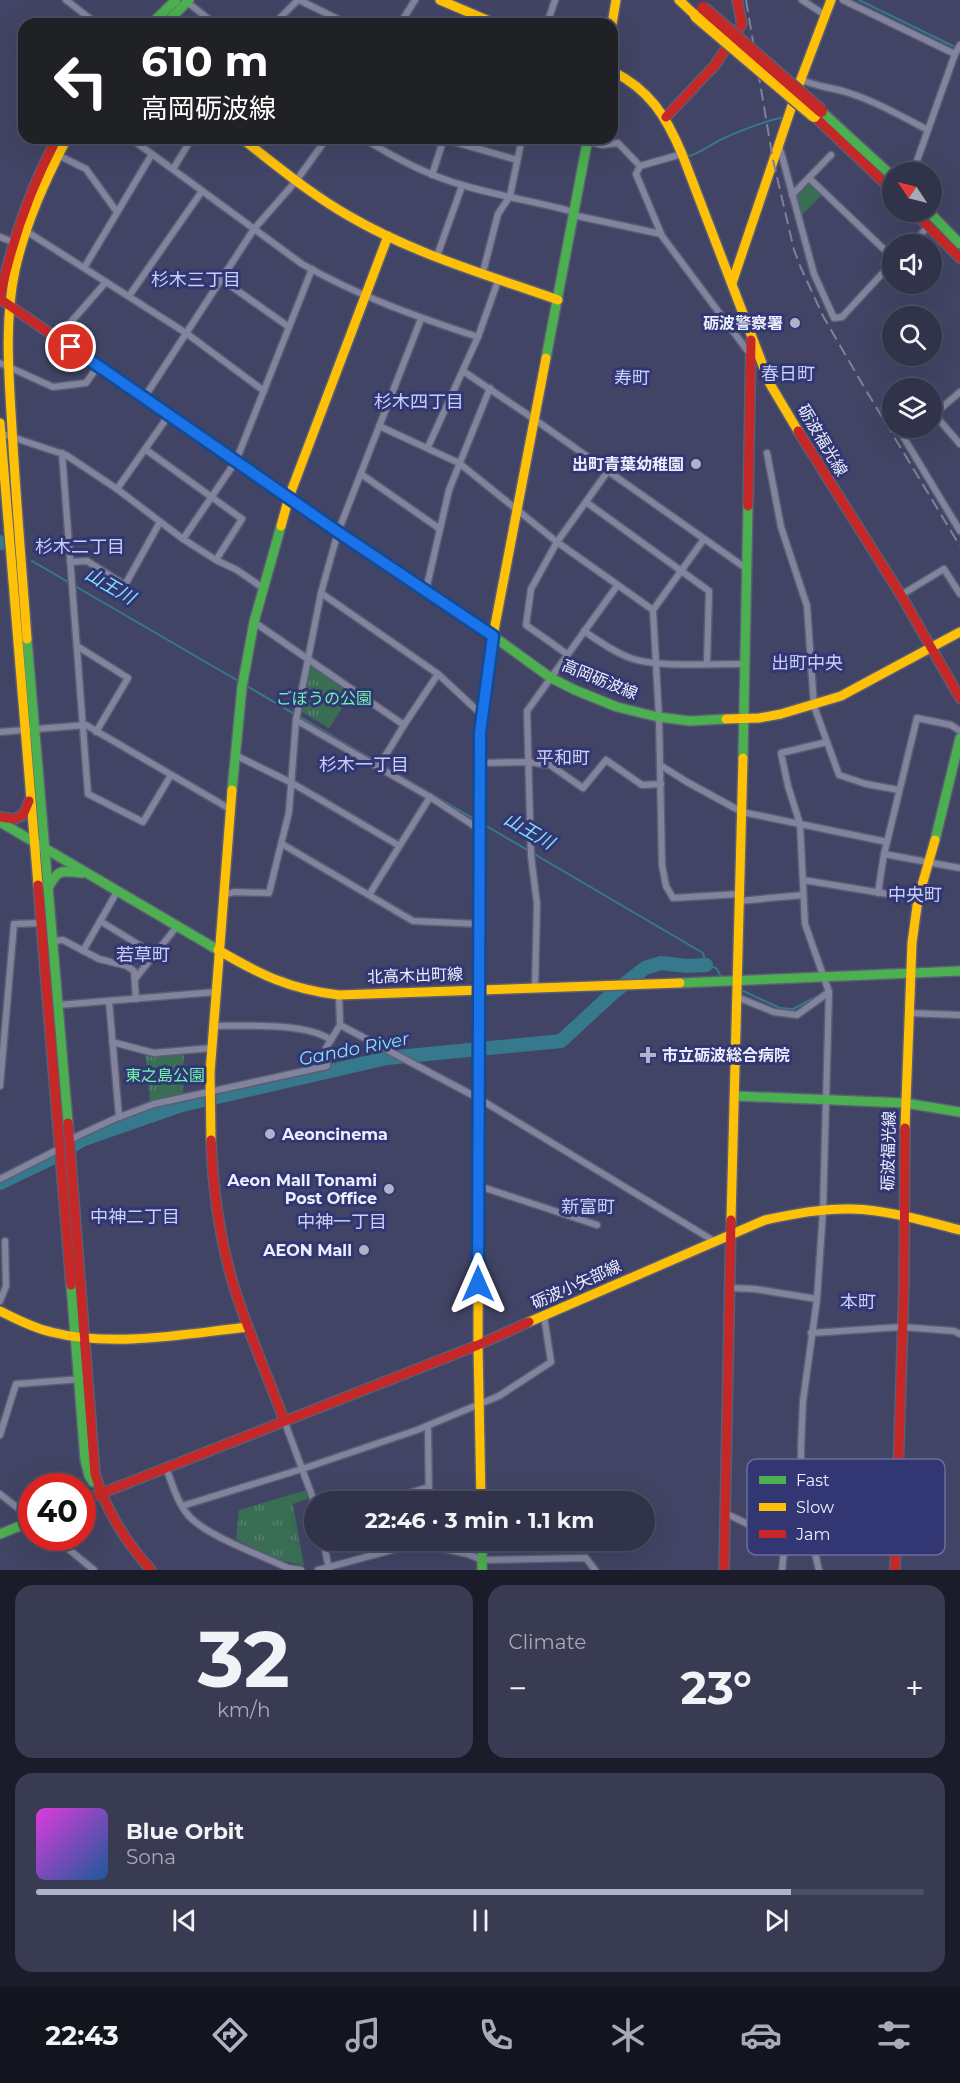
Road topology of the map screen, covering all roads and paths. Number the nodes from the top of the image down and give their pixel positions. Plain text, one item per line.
1 (66, 0) edge
2 (298, 0) edge
3 (415, 0) edge
4 (440, 0) edge
5 (555, 0) edge
6 (616, 0) edge
7 (680, 0) edge
8 (737, 0) edge
9 (802, 0) edge
10 (831, 0) edge
11 (843, 0) edge
12 (184, 1) edge
13 (698, 8) edge
14 (825, 15) junction
15 (89, 18) edge
16 (160, 18) edge
17 (170, 18) edge
18 (207, 18) edge
19 (280, 18) edge
20 (336, 18) edge
21 (404, 18) edge
22 (482, 18) edge
23 (550, 18) edge
24 (613, 18) edge
25 (960, 45) edge
26 (955, 54) junction
27 (618, 74) edge
28 (801, 79) junction
29 (817, 114) junction
30 (666, 117) junction
31 (928, 130) junction
32 (618, 143) edge
33 (54, 144) edge
34 (64, 144) edge
35 (138, 144) edge
36 (188, 144) edge
37 (249, 144) edge
38 (323, 144) edge
39 (372, 144) edge
40 (442, 144) edge
41 (461, 144) edge
42 (521, 144) edge
43 (587, 144) edge
44 (778, 145) junction
45 (152, 154) junction
46 (682, 154) junction
47 (831, 154) dead end
48 (58, 155) junction
49 (517, 160) junction
50 (917, 162) edge
51 (640, 166) junction
52 (882, 168) edge
53 (173, 169) junction
54 (432, 175) junction
55 (809, 178) junction
56 (882, 180) edge
57 (296, 181) junction
58 (462, 186) junction
59 (202, 191) junction
60 (792, 195) junction
61 (510, 196) junction
62 (117, 212) junction
63 (574, 213) junction
64 (925, 222) edge
65 (939, 222) edge
66 (929, 226) junction
67 (254, 229) junction
68 (26, 231) junction
69 (661, 234) junction
70 (921, 234) edge
71 (388, 236) junction
72 (0, 237) edge
73 (13, 242) junction
74 (960, 244) edge
75 (882, 247) edge
76 (437, 256) junction
77 (960, 258) edge
78 (84, 268) junction
79 (312, 269) junction
80 (483, 272) junction
81 (882, 274) edge
82 (221, 279) junction
83 (499, 279) junction
84 (106, 282) junction
85 (732, 283) junction
86 (129, 296) junction
87 (364, 296) junction
88 (558, 300) junction
89 (3, 301) edge
90 (421, 318) junction
91 (289, 327) junction
92 (186, 333) junction
93 (478, 337) junction
94 (752, 337) junction
95 (57, 338) junction
96 (751, 351) junction
97 (4, 365) edge
98 (98, 366) junction
99 (463, 371) junction
100 (490, 388) junction
101 (264, 391) junction
102 (960, 392) edge
103 (144, 398) junction
104 (942, 407) edge
105 (169, 415) junction
106 (534, 419) junction
107 (942, 425) edge
108 (379, 426) junction
109 (3, 431) edge
110 (904, 438) edge
111 (960, 444) edge
112 (428, 447) junction
113 (145, 449) junction
114 (62, 453) junction
115 (767, 453) dead end
116 (236, 461) junction
117 (459, 463) junction
118 (608, 471) junction
119 (361, 474) junction
120 (117, 489) junction
121 (3, 492) edge
122 (213, 496) junction
123 (289, 497) junction
124 (586, 502) junction
125 (516, 511) junction
126 (160, 522) junction
127 (440, 529) junction
128 (960, 531) edge
129 (338, 532) junction
130 (183, 539) junction
131 (704, 539) junction
132 (557, 542) junction
133 (216, 560) junction
134 (70, 562) junction
135 (747, 569) junction
136 (682, 571) junction
137 (617, 586) junction
138 (262, 588) junction
139 (426, 590) junction
140 (321, 592) junction
141 (960, 594) edge
142 (901, 595) junction
143 (653, 610) junction
144 (254, 621) junction
145 (584, 631) junction
146 (960, 632) edge
147 (493, 636) junction
148 (77, 646) junction
149 (931, 647) junction
150 (567, 654) junction
151 (307, 657) junction
152 (657, 663) junction
153 (707, 663) junction
154 (746, 664) junction
155 (438, 674) junction
156 (551, 678) junction
157 (960, 698) edge
158 (814, 706) junction
159 (482, 715) junction
160 (659, 718) junction
161 (745, 719) junction
162 (296, 720) junction
163 (404, 725) junction
164 (83, 726) junction
165 (29, 730) junction
166 (960, 731) edge
167 (0, 732) edge
168 (96, 732) junction
169 (960, 738) edge
170 (827, 742) junction
171 (235, 755) junction
172 (528, 762) junction
173 (480, 763) junction
174 (660, 765) junction
175 (378, 768) junction
176 (171, 775) junction
177 (292, 783) junction
178 (661, 784) junction
179 (899, 790) junction
180 (30, 797) junction
181 (430, 797) junction
182 (230, 809) junction
183 (742, 812) junction
184 (0, 817) edge
185 (0, 822) edge
186 (800, 824) junction
187 (479, 829) junction
188 (886, 842) junction
189 (39, 844) junction
190 (282, 844) junction
191 (398, 845) junction
192 (884, 854) junction
193 (930, 862) junction
194 (960, 868) edge
195 (803, 880) junction
196 (106, 884) junction
197 (48, 890) junction
198 (118, 890) junction
199 (878, 893) junction
200 (224, 895) junction
201 (369, 895) junction
202 (803, 895) junction
203 (739, 898) junction
204 (918, 899) junction
205 (100, 921) junction
206 (41, 923) junction
207 (479, 924) junction
208 (178, 925) junction
209 (52, 941) junction
210 (221, 950) junction
211 (83, 951) junction
212 (154, 954) junction
213 (960, 971) edge
214 (912, 973) junction
215 (823, 977) junction
216 (135, 979) junction
217 (737, 981) junction
218 (535, 987) junction
219 (480, 989) junction
220 (216, 992) junction
221 (829, 993) junction
222 (339, 995) junction
223 (737, 997) junction
224 (136, 999) junction
225 (109, 1001) junction
226 (58, 1005) junction
227 (908, 1013) junction
228 (960, 1015) edge
229 (340, 1025) junction
230 (213, 1026) junction
231 (331, 1040) junction
232 (112, 1042) junction
233 (212, 1048) junction
234 (0, 1086) edge
235 (210, 1092) junction
236 (735, 1096) junction
237 (478, 1098) junction
238 (826, 1100) junction
239 (905, 1103) junction
240 (960, 1112) edge
241 (119, 1117) junction
242 (69, 1140) junction
243 (59, 1149) junction
244 (0, 1179) edge
245 (479, 1186) junction
246 (822, 1210) junction
247 (903, 1216) junction
248 (597, 1225) dead end
249 (959, 1228) edge
250 (732, 1233) junction
251 (5, 1241) dead end
252 (714, 1241) junction
253 (731, 1288) junction
254 (817, 1299) junction
255 (0, 1301) edge
256 (0, 1311) edge
257 (544, 1316) junction
258 (248, 1327) junction
259 (902, 1327) junction
260 (811, 1333) junction
261 (960, 1334) edge
262 (79, 1336) junction
263 (478, 1345) junction
264 (83, 1379) junction
265 (480, 1405) junction
266 (284, 1419) junction
267 (428, 1426) junction
268 (0, 1435) edge
269 (802, 1459) edge
270 (898, 1459) edge
271 (166, 1468) junction
272 (302, 1469) junction
273 (429, 1488) joint
274 (310, 1491) edge
275 (418, 1491) edge
276 (481, 1491) edge
277 (0, 1494) edge
278 (100, 1494) junction
279 (96, 1496) edge
280 (182, 1506) junction
281 (18, 1509) edge
282 (725, 1513) junction
283 (747, 1524) edge
284 (18, 1526) edge
285 (0, 1534) edge
286 (71, 1551) edge
287 (325, 1551) edge
288 (391, 1551) edge
289 (457, 1551) edge
290 (784, 1555) edge
291 (815, 1555) edge
292 (895, 1555) edge
293 (482, 1565) edge
294 (329, 1569) edge
295 (94, 1570) edge
296 (151, 1570) edge
297 (301, 1570) edge
298 (318, 1570) edge
299 (595, 1570) edge
300 (724, 1570) edge
301 (782, 1570) edge
302 (819, 1570) edge
303 (895, 1570) edge

1 - 15 street
2 - 19 street
2 - 20 street
3 - 21 street
4 - 22 main road
5 - 23 street
6 - 24 main road
7 - 13 main road
8 - 30 main road
9 - 14 street
10 - 14 main road
11 - 26 street
12 - 16 main road
12 - 17 main road
12 - 18 street
13 - 29 main road, bridge
14 - 28 main road
25 - 26 street
26 - 31 street
27 - 30 main road, 砺波福光線
28 - 31 street
28 - 44 main road
29 - 52 main road
29 - 56 main road
30 - 46 main road, 砺波福光線
31 - 50 street
32 - 51 street
33 - 73 main road
34 - 48 main road
35 - 45 street
36 - 53 street
37 - 57 main road
38 - 57 street
39 - 54 street
40 - 54 street
41 - 49 street
42 - 49 street
43 - 63 main road
44 - 60 street
44 - 85 main road
45 - 53 street
45 - 62 street
46 - 51 street
46 - 85 main road, 砺波福光線
47 - 55 street
48 - 62 street
48 - 68 main road
49 - 61 street
51 - 69 street
53 - 59 street
54 - 58 street
55 - 60 street
55 - 75 street
57 - 67 street
57 - 71 main road
58 - 61 street
58 - 76 street
59 - 67 street
59 - 86 street
60 - 81 street
61 - 63 street
61 - 80 street
62 - 78 street
63 - 69 street
63 - 88 main road
64 - 66 main road
65 - 74 main road
66 - 70 street
66 - 77 main road
67 - 79 street
67 - 82 street
68 - 78 street
68 - 89 main road
69 - 96 street
71 - 76 main road
71 - 87 main road
72 - 73 street
73 - 89 main road
76 - 80 main road
78 - 84 street
79 - 87 street
79 - 91 street
80 - 83 main road
82 - 91 street
82 - 92 street
83 - 88 main road
83 - 93 street
84 - 86 street
84 - 95 street
85 - 94 main road, 砺波福光線
86 - 92 street
87 - 90 street
87 - 123 main road
88 - 106 main road
89 - 95 main road, 高岡砺波線
89 - 97 main road
90 - 93 street
90 - 108 street
91 - 101 street
92 - 101 street
92 - 103 street
93 - 99 street
94 - 96 main road
94 - 142 main road, 砺波福光線
95 - 98 main road, 高岡砺波線
96 - 135 main road
97 - 98 street
97 - 109 main road
98 - 103 main road, 高岡砺波線
99 - 100 street
99 - 112 street
100 - 106 street
100 - 117 street
101 - 116 street
102 - 104 street
103 - 105 main road, 高岡砺波線
105 - 113 street
105 - 116 main road, 高岡砺波線
106 - 118 street
106 - 125 main road
107 - 111 street
108 - 112 street
108 - 119 street
109 - 114 street
109 - 121 main road
109 - 165 main road
110 - 128 street
112 - 117 street
113 - 120 street
113 - 122 street
114 - 120 street
114 - 134 street
115 - 158 street
116 - 122 street
116 - 123 main road, 高岡砺波線
117 - 125 street
117 - 127 street
118 - 124 street
118 - 131 street
119 - 127 street
119 - 129 street
120 - 126 street
121 - 165 main road
122 - 130 street
122 - 133 street
123 - 129 main road, 高岡砺波線
123 - 138 main road
124 - 132 street
124 - 136 street
125 - 132 street
125 - 147 main road
126 - 130 street
126 - 134 street
127 - 139 street
129 - 139 main road, 高岡砺波線
129 - 140 street
130 - 133 street
131 - 135 street
131 - 136 street
132 - 137 street
132 - 150 street
133 - 138 street
134 - 148 street
135 - 154 main road
136 - 143 street
136 - 153 street
137 - 143 street
137 - 145 street
138 - 144 main road
139 - 147 main road, 高岡砺波線
140 - 151 street
140 - 155 street
141 - 142 street
142 - 149 main road, 砺波福光線
143 - 152 street
144 - 151 street
144 - 171 main road
145 - 150 street
145 - 152 street
146 - 149 main road, 高岡砺波線
147 - 156 main road, 高岡砺波線
147 - 159 main road
148 - 164 street
148 - 168 street
149 - 157 main road, 砺波福光線
149 - 158 main road, 高岡砺波線
150 - 156 street
151 - 162 street
151 - 163 street
152 - 153 street
152 - 160 street
153 - 154 street
154 - 161 main road
155 - 159 street
155 - 163 street
156 - 160 main road, 高岡砺波線
156 - 172 street
158 - 161 main road, 高岡砺波線
158 - 170 street
159 - 173 main road
160 - 161 main road, 高岡砺波線
160 - 174 street
161 - 183 main road
162 - 175 street
162 - 177 street
163 - 175 street
164 - 165 street
164 - 168 street
164 - 176 street
165 - 167 street
165 - 180 main road
165 - 189 main road
166 - 179 street
168 - 176 street
169 - 193 main road, 砺波福光線
170 - 179 street
170 - 186 street
171 - 177 street
171 - 182 main road
172 - 173 street
172 - 178 street
172 - 218 street
173 - 187 main road
174 - 178 street
174 - 183 street
175 - 181 street
176 - 182 street
177 - 190 street
177 - 191 street
178 - 203 street
179 - 188 street
180 - 184 main road
180 - 189 main road
181 - 187 street
181 - 191 street
182 - 200 main road
183 - 186 street
183 - 203 main road
185 - 189 main road, 北高木出町線
186 - 188 street
186 - 195 street
187 - 207 main road
188 - 192 street
189 - 196 main road, 北高木出町線
189 - 197 main road
189 - 206 main road
190 - 200 street
190 - 201 street
191 - 201 street
192 - 193 street
192 - 199 street
193 - 194 street
193 - 204 main road, 砺波福光線
195 - 199 street
195 - 202 street
196 - 197 main road
196 - 198 main road, 北高木出町線
197 - 209 main road
198 - 205 street
198 - 208 main road, 北高木出町線
199 - 204 street
200 - 210 main road
201 - 207 street
202 - 203 street
202 - 215 street
203 - 217 main road
204 - 214 main road, 砺波福光線
205 - 211 street
205 - 212 street
206 - 234 street
206 - 243 main road
207 - 219 main road
208 - 210 main road, 北高木出町線
208 - 212 street
209 - 211 street
209 - 226 main road
210 - 220 main road
210 - 222 main road, 北高木出町線
211 - 216 street
212 - 216 street
213 - 214 main road, 北高木出町線
214 - 215 main road, 北高木出町線
214 - 227 main road, 砺波福光線
215 - 217 main road, 北高木出町線
215 - 221 street
216 - 224 street
217 - 218 main road, 北高木出町線
217 - 223 main road
218 - 219 main road, 北高木出町線
219 - 222 main road, 北高木出町線
219 - 237 main road
220 - 224 street
220 - 230 main road
221 - 223 street
221 - 238 street
222 - 229 street
223 - 236 main road
224 - 225 street
225 - 226 street
225 - 232 street
226 - 242 main road
227 - 228 street
227 - 239 main road, 砺波福光線
229 - 231 street
229 - 237 street
230 - 231 street
230 - 233 main road
231 - 235 street
232 - 233 street
232 - 241 street
233 - 235 main road
235 - 241 street
235 - 258 main road
236 - 238 main road
236 - 250 main road
237 - 245 main road
237 - 252 street
238 - 239 main road
238 - 246 street
239 - 240 main road
239 - 247 main road, 砺波福光線
241 - 242 street
242 - 262 main road
243 - 244 street
243 - 262 main road
245 - 248 street
245 - 263 main road
246 - 247 main road, 砺波小矢部線
246 - 250 main road, 砺波小矢部線
246 - 254 street
247 - 249 main road, 砺波小矢部線
247 - 259 main road, 砺波福光線
250 - 252 main road, 砺波小矢部線
250 - 253 main road
251 - 255 street
252 - 257 main road, 砺波小矢部線
253 - 254 street
253 - 282 main road
254 - 260 street
256 - 262 main road
257 - 263 main road, 砺波小矢部線
257 - 265 street
258 - 262 main road
258 - 266 main road
259 - 260 street
259 - 261 street
259 - 270 main road, 砺波福光線
260 - 269 street
262 - 264 main road
263 - 265 main road
263 - 266 main road, 砺波小矢部線
264 - 268 street
264 - 278 main road
265 - 267 street
265 - 276 main road
266 - 271 main road, 砺波小矢部線
266 - 272 street
267 - 272 street
267 - 273 street
271 - 278 main road, 砺波小矢部線
271 - 280 street
272 - 274 street
272 - 280 street
273 - 275 street
277 - 281 street
278 - 279 main road, 砺波小矢部線
278 - 296 main road
280 - 297 street
282 - 283 street
282 - 300 main road
284 - 285 main road
286 - 295 street
287 - 294 street
288 - 294 street
289 - 293 street
290 - 301 street
291 - 302 street
292 - 303 main road, 砺波福光線
293 - 299 street
294 - 298 street

